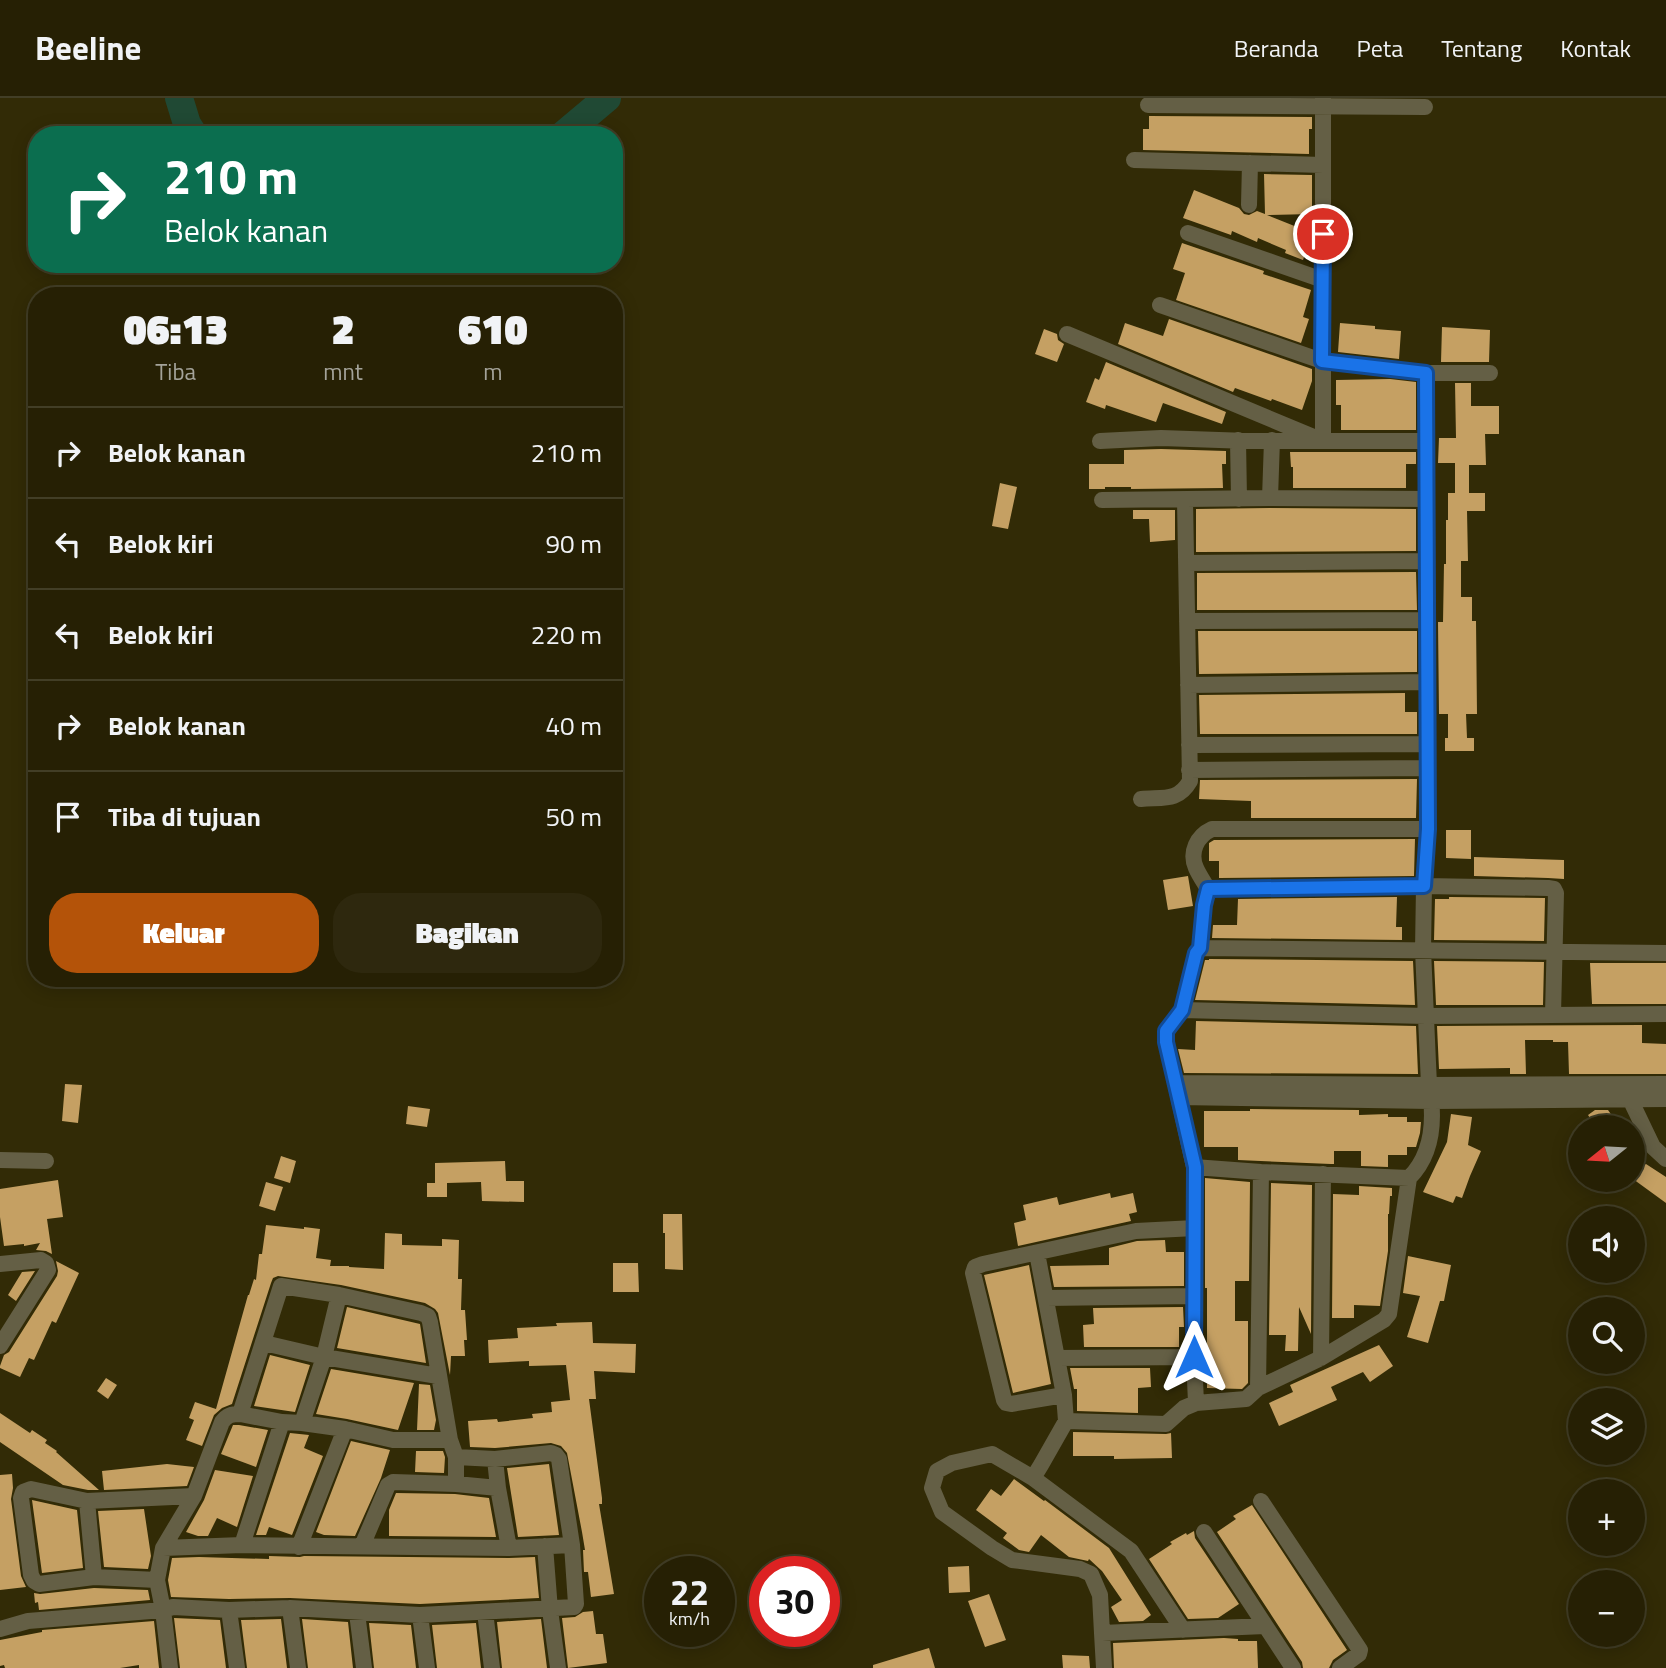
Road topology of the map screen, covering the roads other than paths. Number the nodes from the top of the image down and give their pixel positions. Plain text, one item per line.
1 (1323, 102) edge
2 (1148, 104) dead end
3 (1425, 107) dead end
4 (1134, 160) dead end
5 (1250, 163) junction
6 (1323, 165) junction
7 (1249, 205) dead end
8 (1188, 233) dead end
9 (1323, 281) junction
10 (1160, 305) dead end
11 (1067, 334) dead end
12 (1322, 361) junction
13 (1426, 373) junction
14 (1490, 373) dead end
15 (1253, 412) junction
16 (1243, 440) junction
17 (1272, 440) junction
18 (1100, 441) dead end
19 (1322, 441) junction
20 (1427, 441) junction
21 (1270, 498) junction
22 (1238, 499) junction
23 (1427, 499) junction
24 (1102, 500) dead end
25 (1185, 500) junction
26 (1427, 561) junction
27 (1186, 563) junction
28 (1427, 620) junction
29 (1187, 621) junction
30 (1428, 682) junction
31 (1188, 685) junction
32 (1428, 744) junction
33 (1189, 746) junction
34 (1428, 768) junction
35 (1189, 770) junction
36 (1142, 799) dead end
37 (1428, 829) junction
38 (1424, 886) junction
39 (1208, 889) junction
40 (1200, 948) junction
41 (1423, 950) junction
42 (1554, 951) junction
43 (1666, 953) edge
44 (1182, 1010) junction
45 (1553, 1014) junction
46 (1666, 1014) edge
47 (1426, 1016) junction
48 (1666, 1084) edge
49 (1177, 1090) junction
50 (1430, 1093) junction
51 (1630, 1099) junction
52 (1666, 1099) edge
53 (1666, 1159) edge
54 (0, 1160) edge
55 (46, 1161) dead end
56 (1195, 1167) junction
57 (1261, 1172) junction
58 (1323, 1174) junction
59 (1409, 1178) junction
60 (1195, 1228) junction
61 (1037, 1253) junction
62 (0, 1264) edge
63 (339, 1295) junction
64 (1194, 1296) junction
65 (1046, 1298) junction
66 (264, 1343) junction
67 (0, 1346) edge
68 (324, 1357) junction
69 (1194, 1357) junction
70 (1057, 1358) junction
71 (1321, 1358) junction
72 (438, 1376) junction
73 (1258, 1388) junction
74 (1065, 1395) junction
75 (1196, 1403) junction
76 (240, 1414) junction
77 (282, 1422) junction
78 (302, 1423) junction
79 (1063, 1425) junction
80 (345, 1429) junction
81 (450, 1440) junction
82 (456, 1457) junction
83 (495, 1459) junction
84 (1037, 1471) junction
85 (456, 1484) junction
86 (498, 1488) junction
87 (194, 1496) junction
88 (87, 1501) junction
89 (1261, 1501) dead end
90 (1204, 1532) dead end
91 (242, 1545) junction
92 (572, 1545) junction
93 (362, 1546) junction
94 (545, 1546) junction
95 (299, 1547) junction
96 (163, 1548) junction
97 (509, 1548) junction
98 (94, 1577) junction
99 (157, 1580) junction
100 (290, 1608) junction
101 (229, 1610) junction
102 (550, 1610) junction
103 (163, 1611) junction
104 (485, 1612) junction
105 (356, 1613) junction
106 (420, 1615) junction
107 (1265, 1626) junction
108 (0, 1629) edge
109 (1183, 1630) junction
110 (1102, 1633) junction
111 (170, 1668) edge
112 (237, 1668) edge
113 (298, 1668) edge
114 (364, 1668) edge
115 (427, 1668) edge
116 (492, 1668) edge
117 (558, 1668) edge
118 (1104, 1668) edge
119 (1293, 1668) edge
120 (1340, 1668) edge

1 - 2 street
1 - 3 street
1 - 6 street
4 - 5 street
5 - 6 street
5 - 7 street
6 - 9 street
8 - 9 street
9 - 12 street
10 - 12 street
11 - 15 street
12 - 13 street
12 - 19 street
13 - 14 street
13 - 20 street
15 - 16 street
15 - 19 street
16 - 17 street
16 - 18 street
16 - 22 street
17 - 19 street
17 - 21 street
19 - 20 street
20 - 23 street
21 - 22 street
21 - 23 street
22 - 25 street
23 - 26 street
24 - 25 street
25 - 27 street
26 - 27 street
26 - 28 street
27 - 29 street
28 - 29 street
28 - 30 street
29 - 31 street
30 - 31 street
30 - 32 street
31 - 33 street
32 - 33 street
32 - 34 street
33 - 35 street
34 - 35 street
34 - 37 street
35 - 36 street
37 - 38 street
37 - 39 street
38 - 39 street
38 - 41 street
38 - 42 street
39 - 40 street
40 - 41 street
40 - 44 street
41 - 42 street
41 - 47 street
42 - 43 street
42 - 45 street
44 - 47 street
44 - 49 street
45 - 46 street
45 - 47 street
47 - 50 street
48 - 50 street
49 - 50 street
49 - 56 street
50 - 51 street
50 - 59 street
51 - 52 street
51 - 53 street
54 - 55 street
56 - 57 street
56 - 60 street
57 - 58 street
57 - 73 street
58 - 59 street
58 - 71 street
59 - 71 street
60 - 61 street
60 - 64 street
61 - 65 street
61 - 74 street
62 - 67 street
63 - 66 street
63 - 68 street
63 - 72 street
64 - 65 street
64 - 69 street
65 - 70 street
66 - 68 street
66 - 76 street
68 - 72 street
68 - 78 street
69 - 70 street
69 - 75 street
70 - 74 street
71 - 73 street
72 - 81 street
73 - 75 street
74 - 79 street
75 - 79 street
76 - 77 street
76 - 87 street
77 - 78 street
77 - 91 street
78 - 80 street
79 - 84 street
80 - 81 street
80 - 95 street
81 - 82 street
82 - 83 street
82 - 85 street
83 - 86 street
83 - 92 street
84 - 109 street
84 - 110 street
85 - 86 street
85 - 93 street
86 - 97 street
87 - 88 street
87 - 96 street
88 - 98 street
88 - 98 street
89 - 120 street
90 - 107 street
91 - 95 street
91 - 96 street
92 - 94 street
92 - 102 street
93 - 95 street
93 - 97 street
94 - 97 street
94 - 102 street
96 - 99 street
98 - 99 street
99 - 103 street
100 - 101 street
100 - 105 street
100 - 113 street
101 - 103 street
101 - 112 street
102 - 104 street
102 - 117 street
103 - 108 street
103 - 111 street
104 - 106 street
104 - 116 street
105 - 106 street
105 - 114 street
106 - 115 street
107 - 109 street
107 - 119 street
109 - 110 street
110 - 118 street

